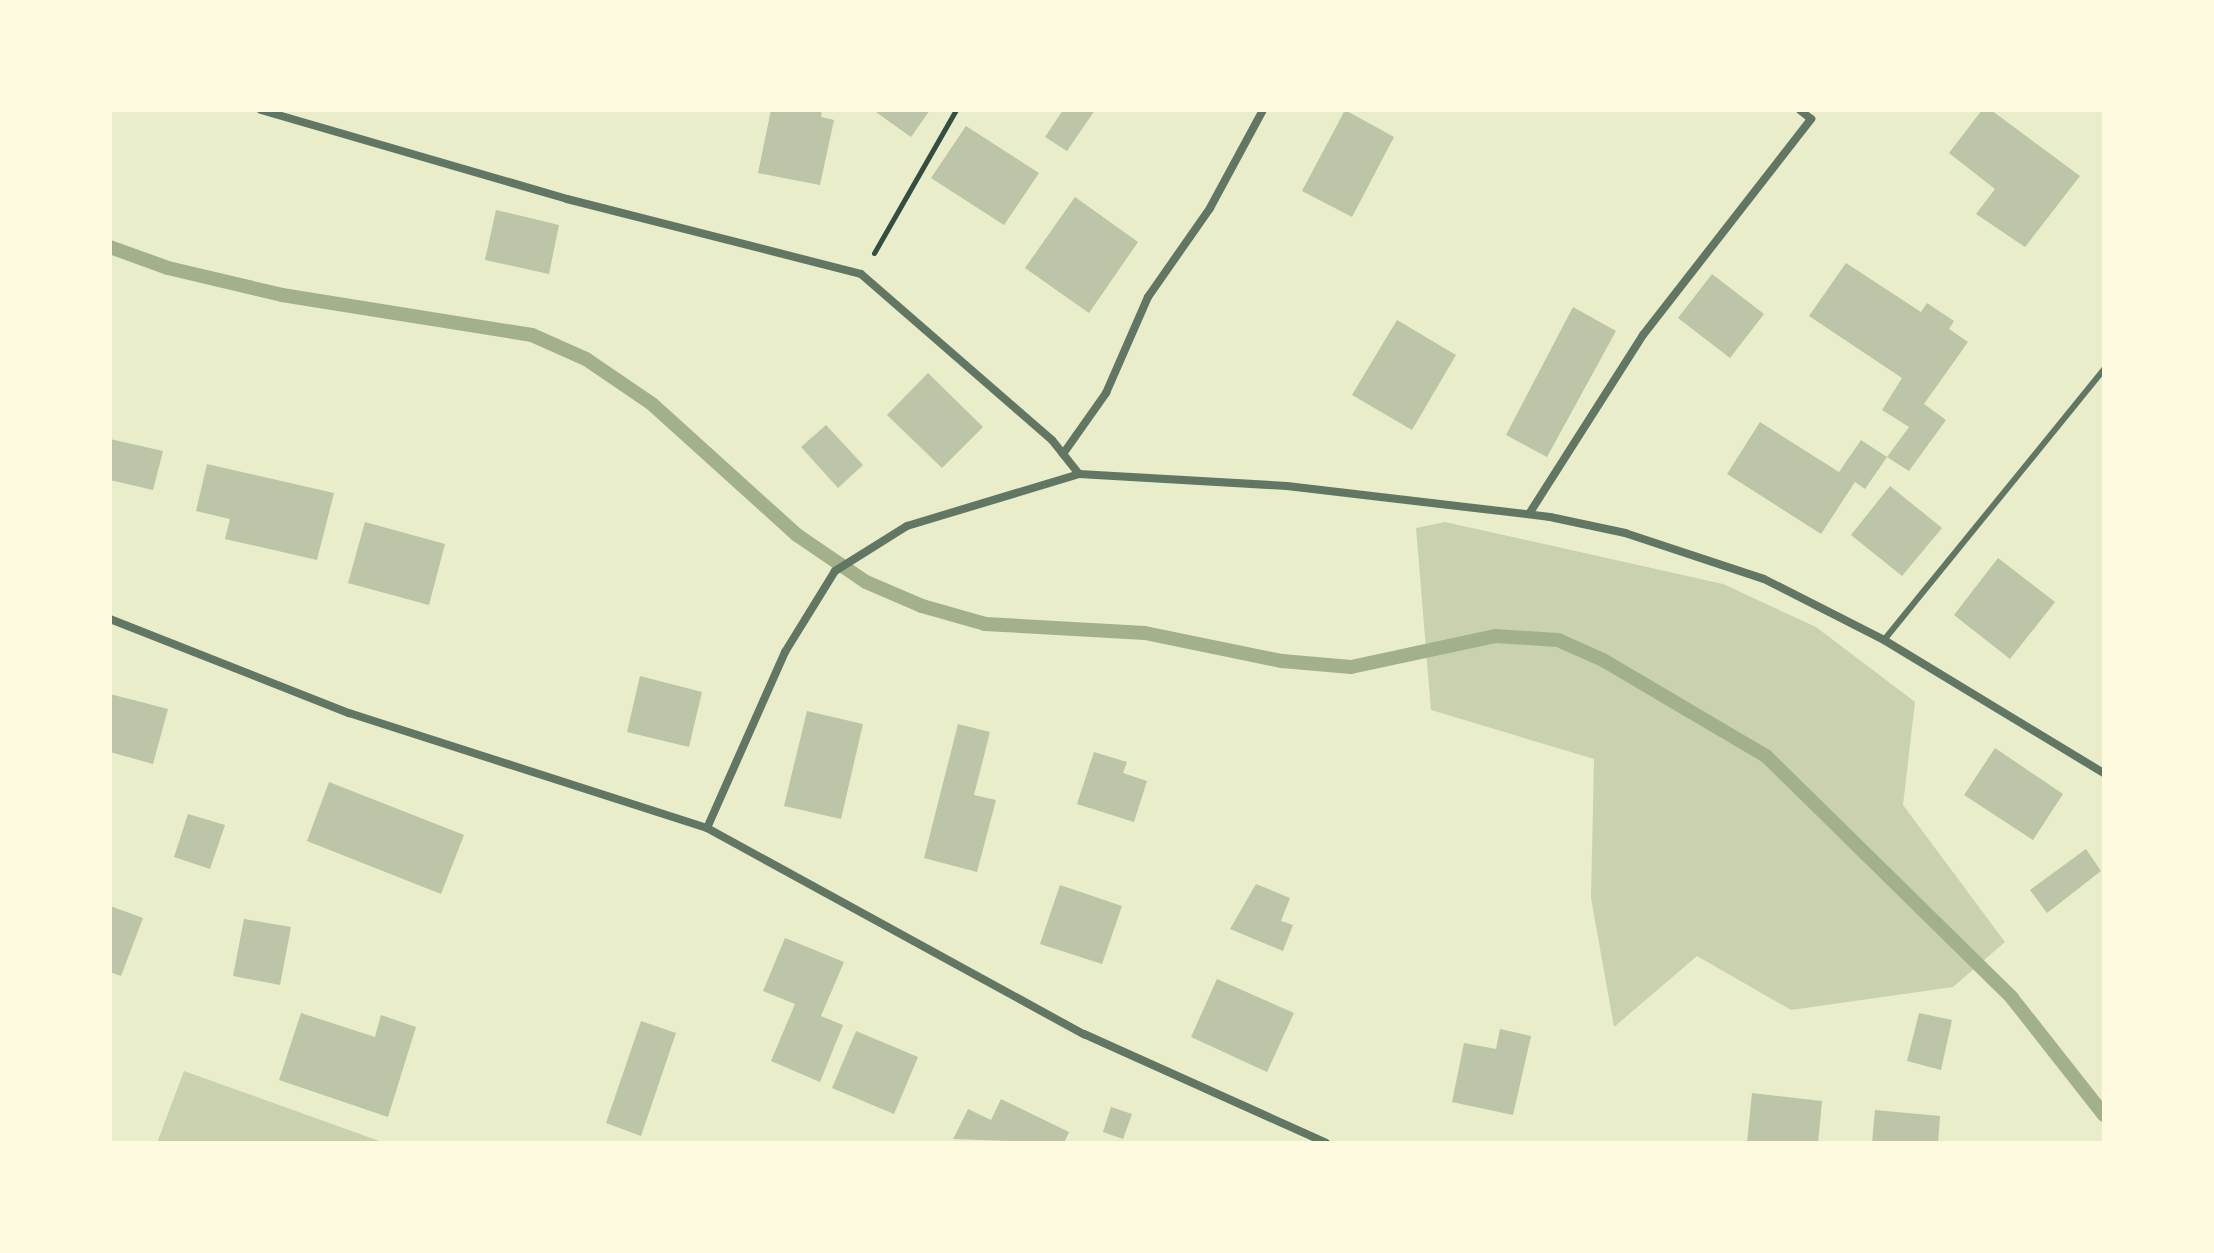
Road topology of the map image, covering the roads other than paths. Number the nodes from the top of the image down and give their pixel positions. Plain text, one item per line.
1 (261, 110) edge
2 (1263, 110) edge
3 (1800, 110) edge
4 (2104, 369) edge
5 (1063, 454) junction
6 (1079, 474) junction
7 (1529, 514) junction
8 (110, 619) edge
9 (1884, 640) junction
10 (2104, 773) edge
11 (707, 828) junction
12 (1326, 1143) edge

1 - 5 street
2 - 5 street
3 - 7 street
4 - 9 lane
5 - 6 street
6 - 7 street
6 - 11 street
7 - 9 street
8 - 11 street
9 - 10 street
11 - 12 street

